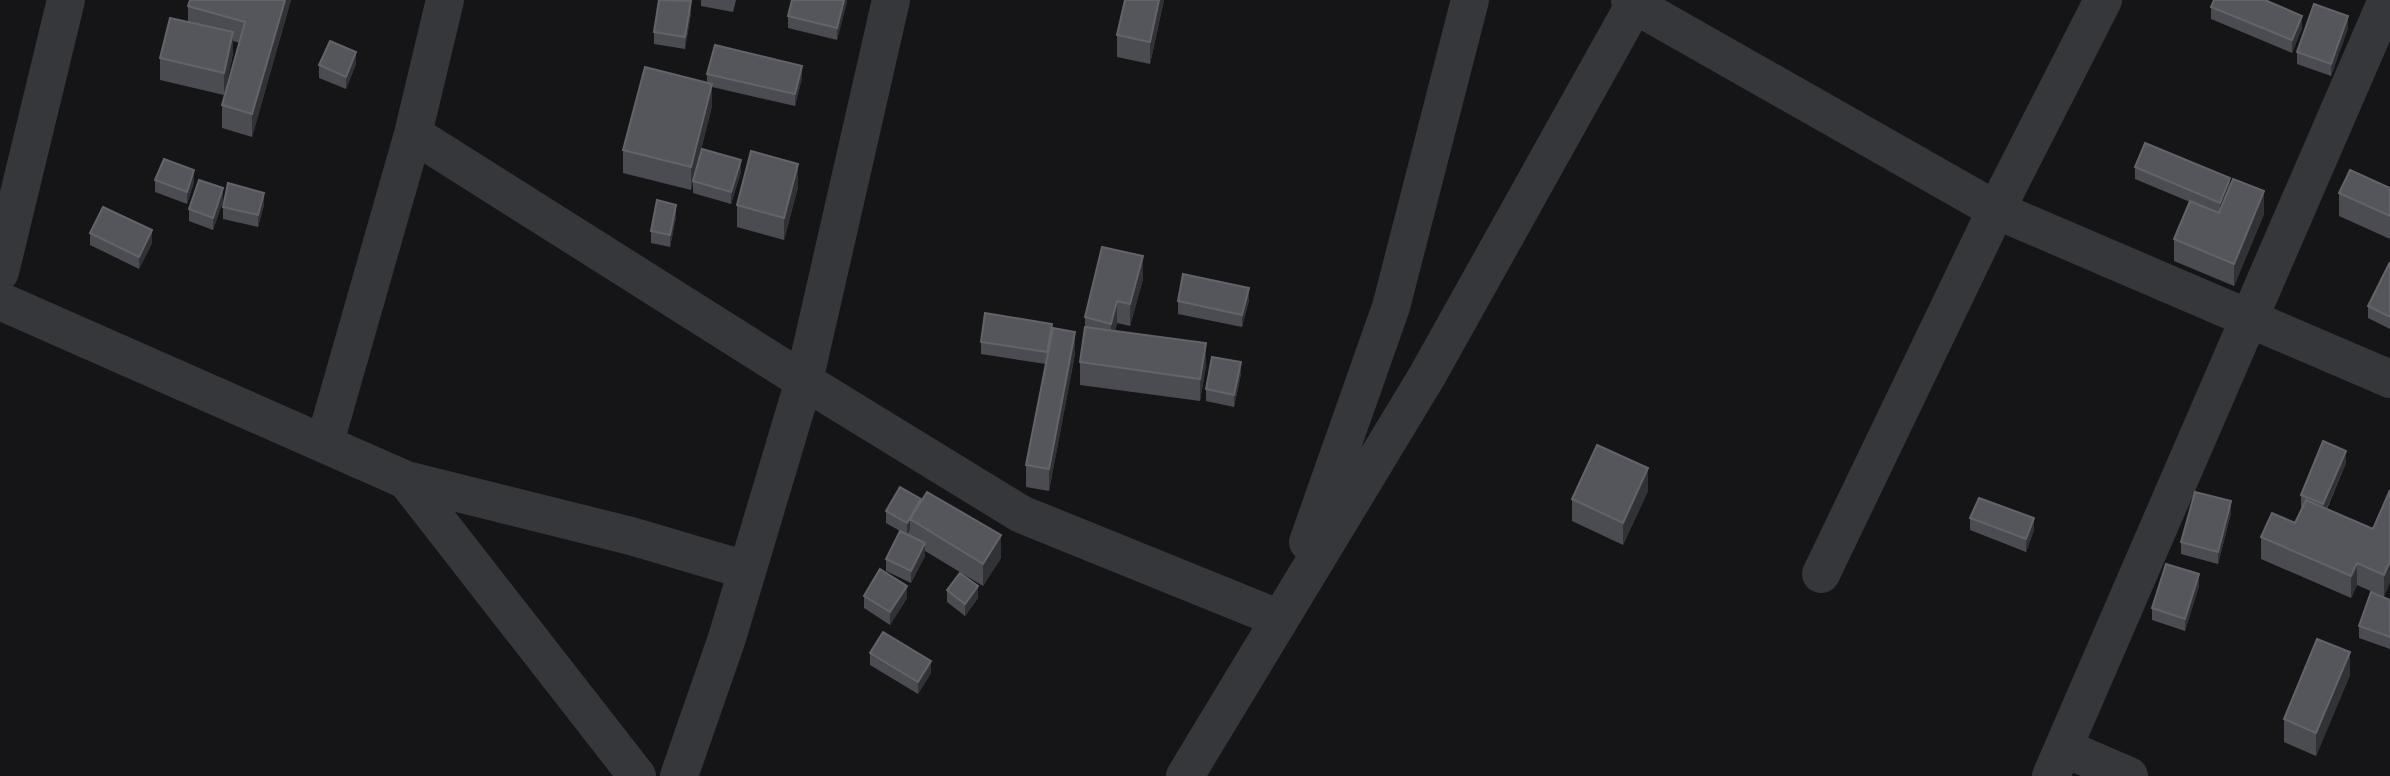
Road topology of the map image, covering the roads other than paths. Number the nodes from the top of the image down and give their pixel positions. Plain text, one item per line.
1 (66, 0) edge
2 (445, 0) edge
3 (891, 0) edge
4 (1470, 0) edge
5 (2103, 0) edge
6 (2387, 0) edge
7 (1634, 2) edge
8 (413, 134) junction
9 (1996, 210) junction
10 (0, 272) edge
11 (0, 301) edge
12 (2250, 319) junction
13 (2390, 379) edge
14 (804, 381) junction
15 (325, 442) junction
16 (406, 480) junction
17 (746, 569) junction
18 (1821, 574) dead end
19 (1280, 619) junction
20 (2057, 762) edge
21 (637, 776) edge
22 (679, 776) edge
23 (1185, 776) edge
24 (2129, 776) edge

1 - 10 street
2 - 8 street
3 - 14 street
4 - 19 street
5 - 9 street
6 - 12 street
7 - 9 street
7 - 19 street
8 - 14 street
8 - 15 street
9 - 12 street
9 - 18 street
11 - 15 street
12 - 13 street
12 - 20 street
14 - 17 street
14 - 19 street
15 - 16 street
16 - 17 street
16 - 21 street
17 - 22 street
19 - 23 street
20 - 24 street

